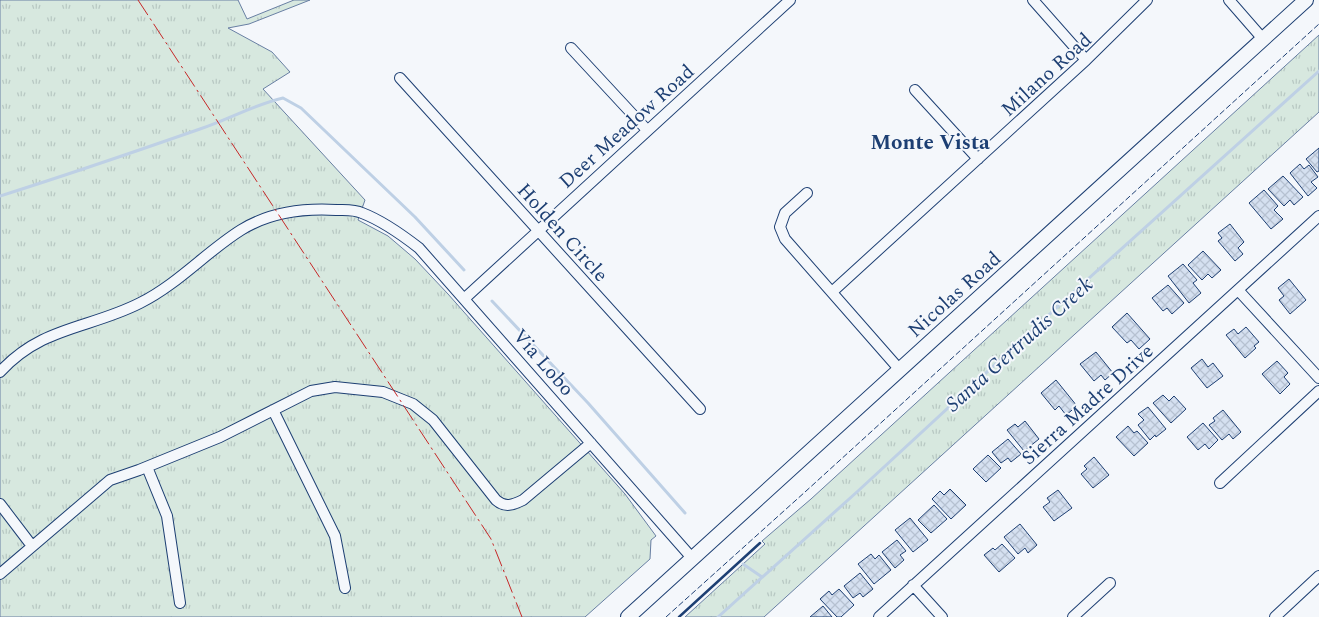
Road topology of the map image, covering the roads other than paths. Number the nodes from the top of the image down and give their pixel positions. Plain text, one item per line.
1 (790, 0) edge
2 (1033, 0) edge
3 (1147, 0) edge
4 (1229, 0) edge
5 (1306, 0) edge
6 (1263, 39) junction
7 (571, 48) dead end
8 (1086, 60) junction
9 (400, 78) dead end
10 (915, 90) dead end
11 (647, 130) junction
12 (978, 160) junction
13 (807, 193) dead end
14 (1319, 216) edge
15 (538, 230) junction
16 (1238, 290) junction
17 (832, 292) junction
18 (464, 299) junction
19 (900, 370) junction
20 (0, 372) edge
21 (1319, 378) edge
22 (1319, 391) edge
23 (700, 409) dead end
24 (273, 410) junction
25 (591, 442) junction
26 (147, 467) junction
27 (1220, 483) dead end
28 (0, 504) edge
29 (32, 546) junction
30 (692, 558) junction
31 (0, 574) edge
32 (1319, 576) edge
33 (1110, 583) dead end
34 (914, 585) junction
35 (345, 588) dead end
36 (180, 603) dead end
37 (628, 617) edge
38 (879, 617) edge
39 (942, 617) edge
40 (1073, 617) edge
41 (1274, 617) edge

1 - 11 street, Deer Meadow Road
2 - 8 street
3 - 8 street, Milano Road
4 - 6 street
5 - 6 main road, Nicolas Road
6 - 19 main road, Nicolas Road
7 - 11 street
8 - 12 street, Milano Road
9 - 15 street, Holden Circle
10 - 12 street
11 - 15 street, Deer Meadow Road
12 - 17 street, Milano Road
13 - 17 street
14 - 16 street, Sierra Madre Drive
15 - 18 street, Deer Meadow Road
15 - 23 street, Holden Circle
16 - 21 street
16 - 34 street, Sierra Madre Drive
17 - 19 street
18 - 20 street, Via Lobo
18 - 25 street, Via Lobo
19 - 30 main road, Nicolas Road
22 - 27 street
24 - 25 street
24 - 26 street
24 - 35 street
25 - 30 street, Via Lobo
26 - 29 street
26 - 36 street
28 - 29 street
29 - 31 street
30 - 37 main road, Nicolas Road
32 - 41 street
33 - 40 street
34 - 38 street, Sierra Madre Drive
34 - 39 street

